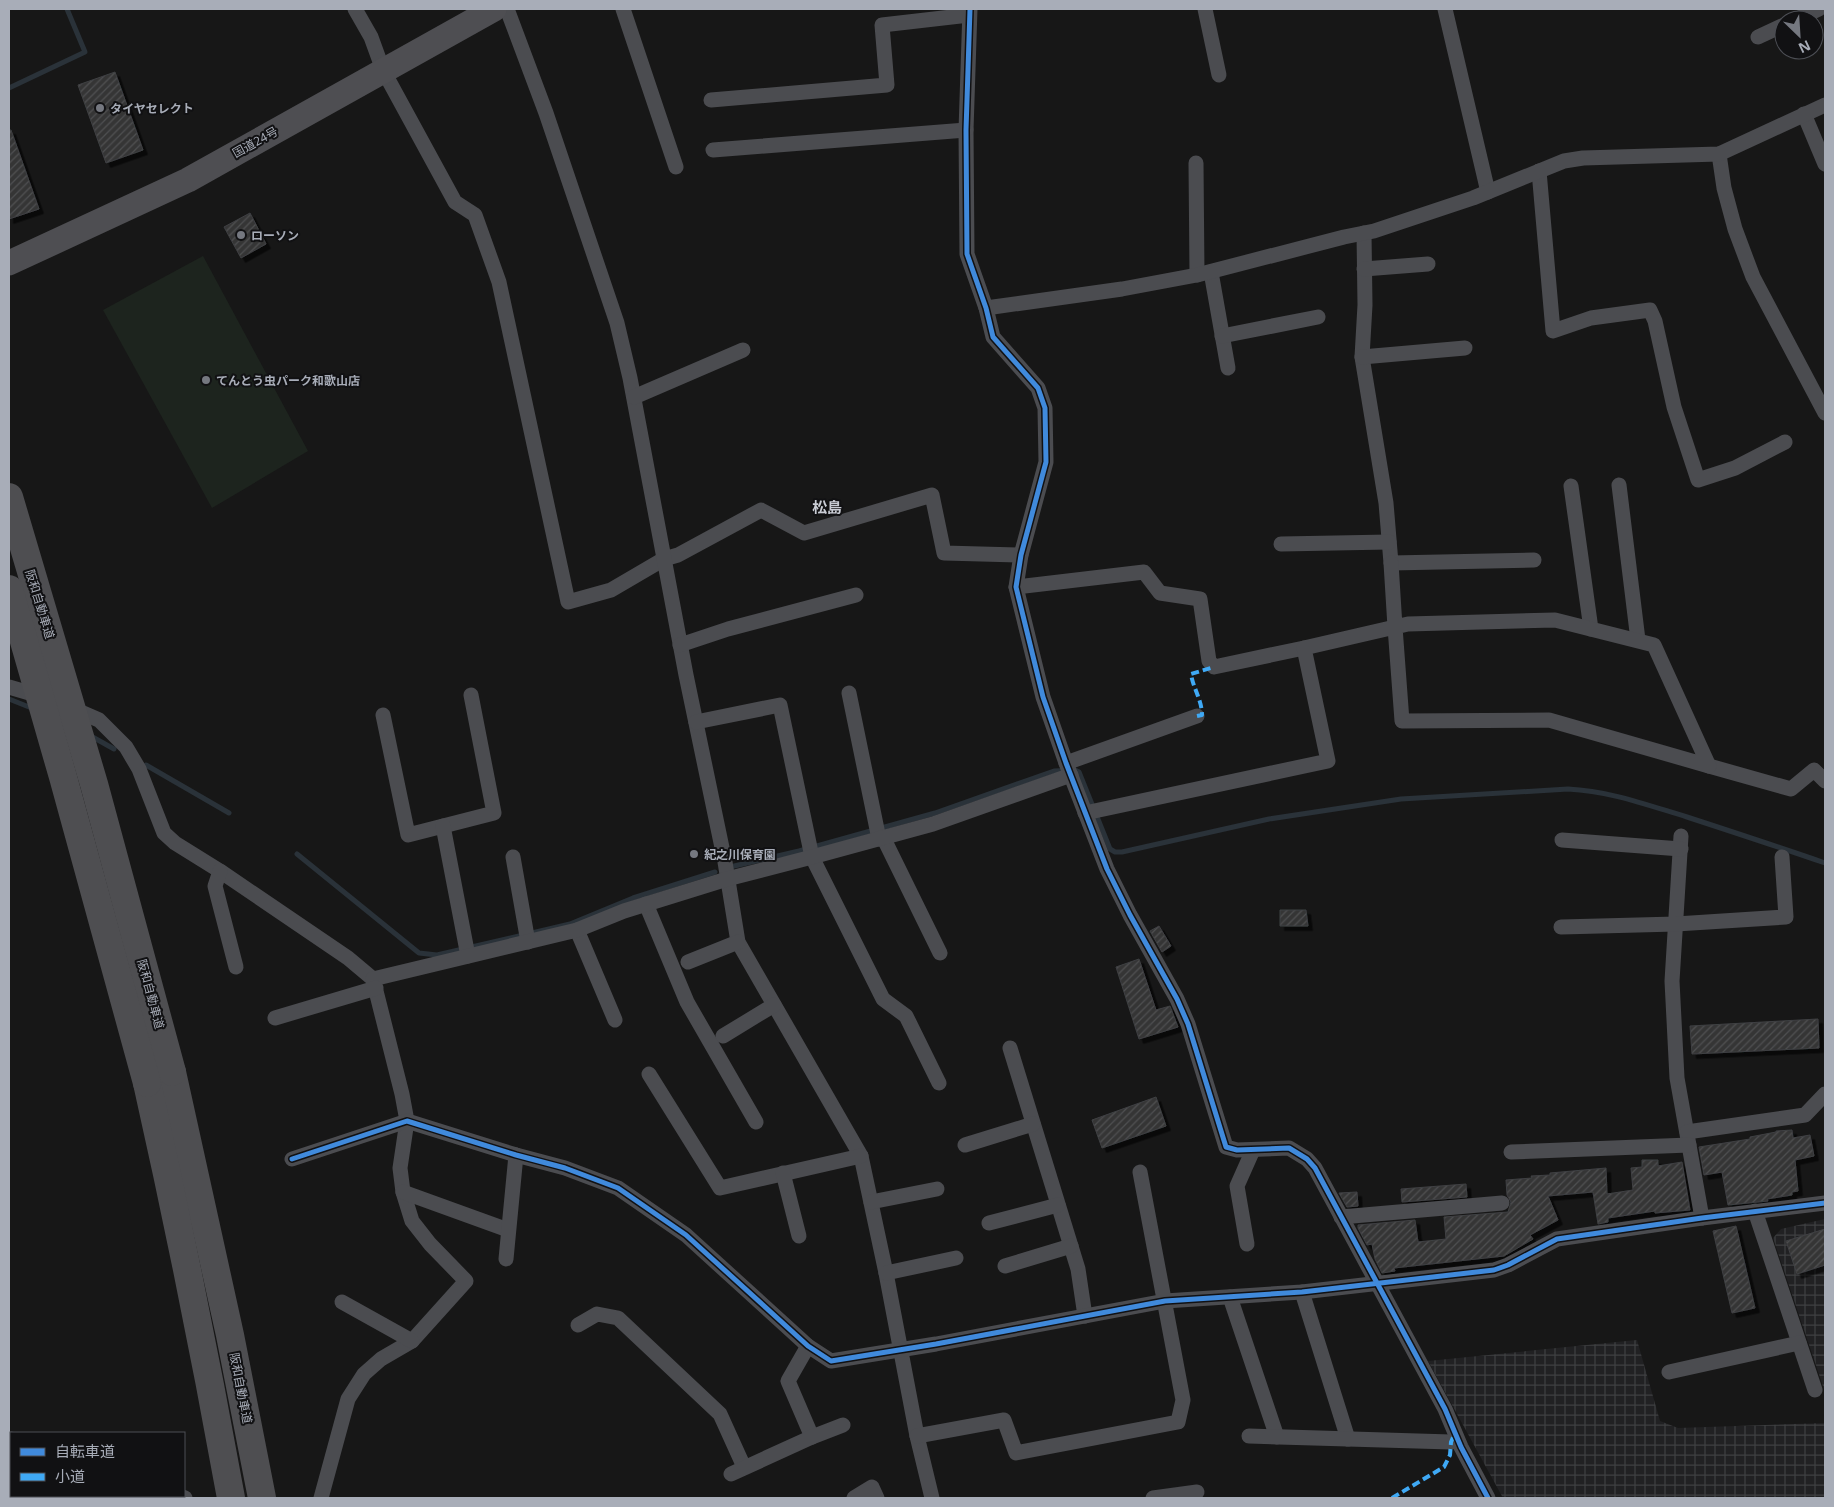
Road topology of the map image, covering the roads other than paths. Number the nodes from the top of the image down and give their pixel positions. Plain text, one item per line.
1 (355, 9) edge
2 (494, 9) edge
3 (507, 9) edge
4 (623, 9) edge
5 (1205, 9) edge
6 (1446, 9) edge
7 (969, 12) edge
8 (1774, 30) edge
9 (1758, 37) dead end
10 (383, 70) junction
11 (1219, 75) dead end
12 (711, 100) dead end
13 (1825, 105) edge
14 (1804, 114) junction
15 (966, 130) junction
16 (712, 150) dead end
17 (1719, 154) junction
18 (1196, 163) dead end
19 (1825, 164) edge
20 (676, 167) dead end
21 (1539, 170) junction
22 (1488, 192) junction
23 (1364, 233) junction
24 (9, 263) edge
25 (1428, 264) dead end
26 (1364, 269) junction
27 (1204, 273) junction
28 (986, 308) junction
29 (1318, 317) dead end
30 (1222, 336) junction
31 (1464, 348) dead end
32 (743, 350) dead end
33 (1362, 357) junction
34 (1228, 368) dead end
35 (634, 398) junction
36 (1825, 413) edge
37 (1785, 442) dead end
38 (1619, 485) dead end
39 (1571, 486) dead end
40 (9, 497) edge
41 (1389, 542) junction
42 (1281, 544) dead end
43 (1020, 555) junction
44 (664, 559) junction
45 (1534, 560) dead end
46 (1391, 563) junction
47 (1016, 587) junction
48 (9, 589) edge
49 (856, 595) dead end
50 (1395, 627) junction
51 (1591, 629) junction
52 (1638, 640) junction
53 (680, 645) junction
54 (1304, 648) junction
55 (9, 687) edge
56 (849, 694) dead end
57 (471, 695) dead end
58 (383, 715) dead end
59 (1197, 716) dead end
60 (696, 722) junction
61 (1709, 766) junction
62 (1068, 769) junction
63 (1825, 781) edge
64 (1091, 811) junction
65 (443, 826) junction
66 (879, 834) junction
67 (1562, 840) dead end
68 (811, 851) junction
69 (513, 857) dead end
70 (1782, 857) dead end
71 (220, 871) junction
72 (726, 879) junction
73 (646, 904) junction
74 (1676, 924) junction
75 (1561, 927) dead end
76 (577, 930) junction
77 (527, 937) junction
78 (738, 942) junction
79 (467, 951) junction
80 (940, 953) dead end
81 (688, 962) dead end
82 (236, 967) dead end
83 (375, 984) junction
84 (774, 1005) junction
85 (275, 1018) dead end
86 (615, 1020) dead end
87 (723, 1036) dead end
88 (1010, 1048) dead end
89 (649, 1074) dead end
90 (939, 1083) dead end
91 (1825, 1094) edge
92 (407, 1121) junction
93 (756, 1122) dead end
94 (1033, 1124) junction
95 (1688, 1139) junction
96 (965, 1145) dead end
97 (1253, 1150) junction
98 (1511, 1152) dead end
99 (516, 1155) junction
100 (861, 1156) junction
101 (292, 1159) dead end
102 (1140, 1172) dead end
103 (783, 1174) junction
104 (937, 1189) dead end
105 (403, 1192) junction
106 (871, 1202) junction
107 (1502, 1203) dead end
108 (1825, 1203) edge
109 (1058, 1205) junction
110 (1754, 1212) junction
111 (1341, 1216) junction
112 (1702, 1218) junction
113 (989, 1223) dead end
114 (508, 1230) junction
115 (799, 1236) dead end
116 (1247, 1244) dead end
117 (1071, 1246) junction
118 (956, 1258) dead end
119 (506, 1259) dead end
120 (1005, 1266) dead end
121 (886, 1273) junction
122 (1377, 1284) junction
123 (1302, 1292) junction
124 (1230, 1297) junction
125 (1165, 1301) junction
126 (342, 1302) dead end
127 (1086, 1316) junction
128 (578, 1325) dead end
129 (412, 1342) junction
130 (1800, 1343) junction
131 (808, 1346) junction
132 (901, 1350) junction
133 (1669, 1372) dead end
134 (1815, 1390) dead end
135 (843, 1425) dead end
136 (917, 1436) junction
137 (1249, 1436) dead end
138 (812, 1437) junction
139 (1277, 1437) junction
140 (1348, 1438) junction
141 (1451, 1442) dead end
142 (1197, 1492) dead end
143 (231, 1498) edge
144 (262, 1498) edge
145 (321, 1498) edge
146 (854, 1498) edge
147 (877, 1498) edge
148 (932, 1498) edge
149 (1153, 1498) edge
150 (1488, 1498) edge

1 - 10 street
2 - 10 highway, 国道24号
3 - 35 street
4 - 20 street
5 - 11 street
6 - 22 street
7 - 12 street
7 - 15 street
8 - 9 street
10 - 24 highway, 国道24号
10 - 44 street
13 - 14 street
14 - 17 street
14 - 19 street
15 - 16 street
15 - 28 street
17 - 21 street
17 - 36 street
18 - 27 street
21 - 22 street
21 - 37 street
22 - 23 street
23 - 26 street
23 - 27 street
25 - 26 street
26 - 33 street
27 - 28 street
27 - 30 street
28 - 43 street
29 - 30 street
30 - 34 street
31 - 33 street
32 - 35 street
33 - 41 street
35 - 44 street
38 - 52 street
39 - 51 street
40 - 144 highway, 阪和自動車道, bridge
41 - 42 street
41 - 46 street
43 - 44 street
43 - 47 street
44 - 53 street
45 - 46 street
46 - 50 street
47 - 54 street
47 - 62 street
48 - 143 highway, 阪和自動車道, bridge
49 - 53 street
50 - 51 street
50 - 54 street
50 - 61 street
51 - 52 street
52 - 61 street
53 - 60 street
54 - 64 street
55 - 71 street
56 - 66 street
57 - 65 street
58 - 65 street
59 - 62 street
60 - 68 street
60 - 72 street
61 - 63 street
62 - 64 street
62 - 66 street
64 - 97 street
65 - 79 street
66 - 68 street
66 - 80 street
67 - 74 street
68 - 72 street
68 - 90 street
69 - 77 street
70 - 74 street
71 - 82 street
71 - 83 street
72 - 73 street
72 - 78 street
73 - 76 street
73 - 93 street
74 - 75 street
74 - 95 street
76 - 77 street
76 - 86 street
77 - 79 street
78 - 81 street
78 - 84 street
79 - 83 street
83 - 85 street
83 - 92 street
84 - 87 street
84 - 100 street
88 - 94 street
89 - 103 street
91 - 95 street
92 - 99 street
92 - 101 street
92 - 105 street
94 - 96 street
94 - 109 street
95 - 98 street
95 - 112 street
97 - 111 street
97 - 116 street
99 - 114 street
99 - 131 street
100 - 103 street
100 - 106 street
102 - 125 street
103 - 115 street
104 - 106 street
105 - 114 street
105 - 129 street
106 - 121 street
107 - 111 street
108 - 110 street
109 - 113 street
109 - 117 street
110 - 112 street
110 - 130 street
111 - 122 street
112 - 122 street
114 - 119 street
117 - 120 street
117 - 127 street
118 - 121 street
121 - 132 street
122 - 123 street
122 - 150 street
123 - 124 street
123 - 140 street
124 - 125 street
124 - 139 street
125 - 127 street
125 - 136 street
126 - 129 street
127 - 132 street
128 - 138 street
129 - 145 street
130 - 133 street
130 - 134 street
131 - 132 street
131 - 138 street
132 - 136 street
135 - 138 street
136 - 148 street
137 - 139 street
139 - 140 street
140 - 141 street
142 - 149 street
146 - 147 street

